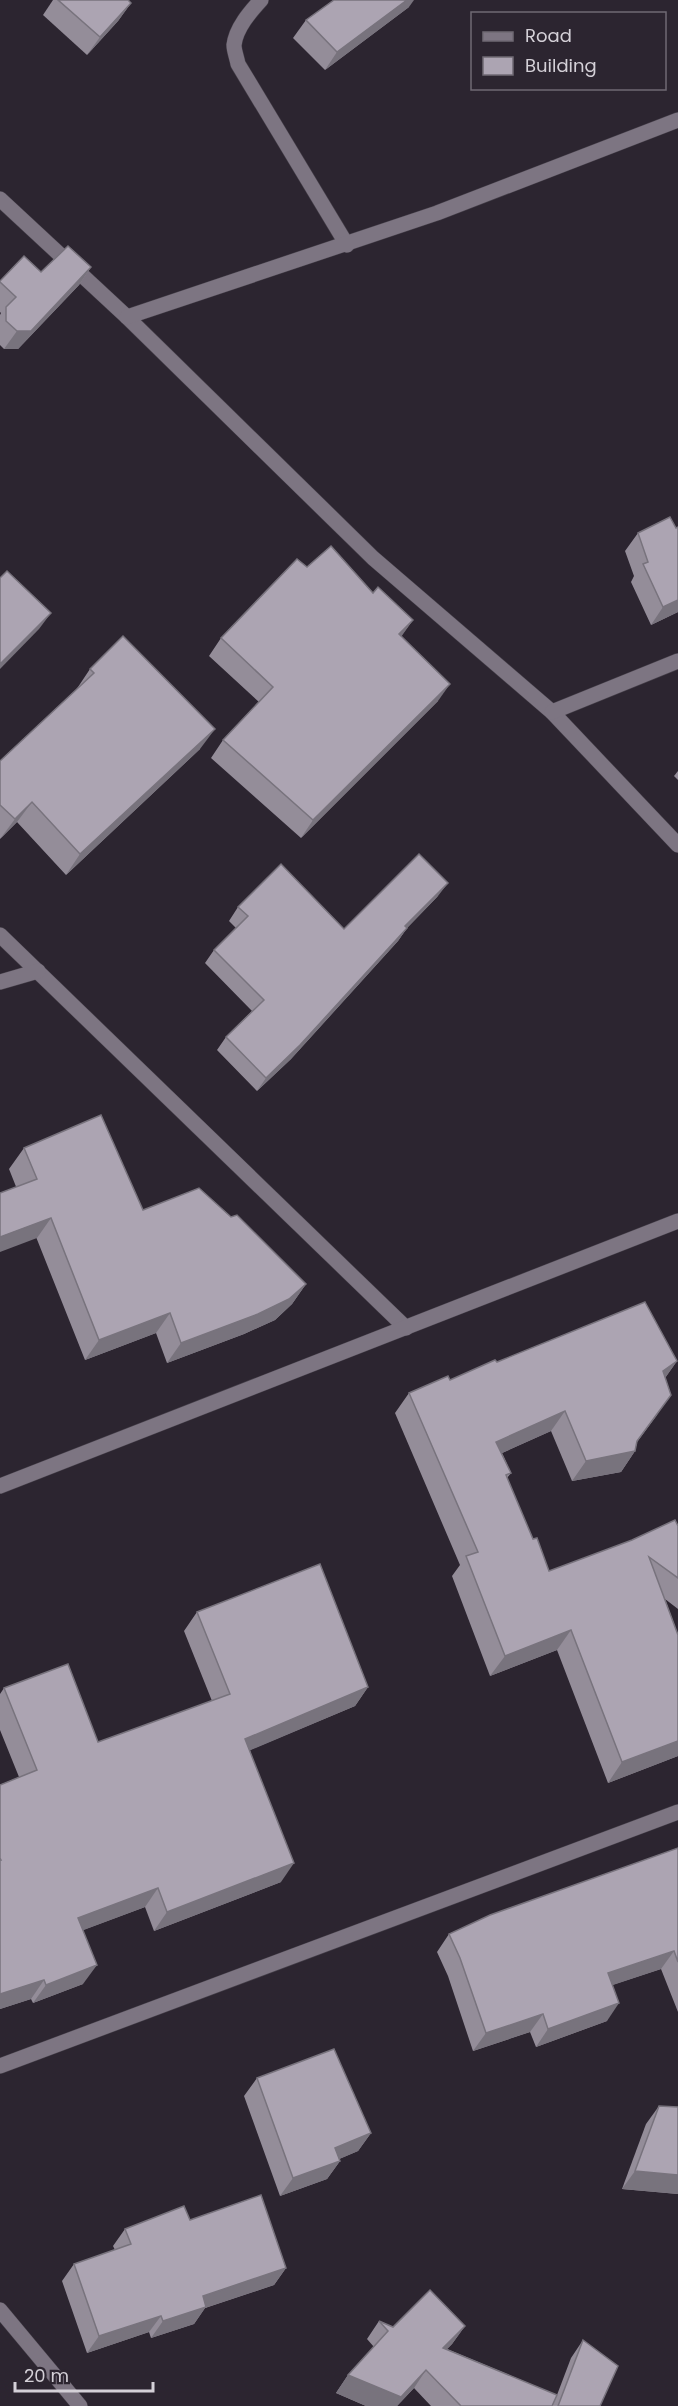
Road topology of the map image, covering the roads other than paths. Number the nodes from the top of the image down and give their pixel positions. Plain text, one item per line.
1 (261, 0) edge
2 (678, 120) edge
3 (0, 199) edge
4 (347, 245) junction
5 (127, 317) junction
6 (678, 661) edge
7 (552, 712) junction
8 (678, 845) edge
9 (0, 935) edge
10 (38, 972) junction
11 (0, 982) edge
12 (678, 1221) edge
13 (406, 1328) junction
14 (0, 1486) edge
15 (678, 1812) edge
16 (0, 2066) edge
17 (0, 2310) edge
18 (80, 2406) edge

1 - 4 street
2 - 4 street
3 - 5 street
4 - 5 street
5 - 7 street
6 - 7 street
7 - 8 street
9 - 10 street
10 - 11 street
10 - 13 street
12 - 13 street
13 - 14 street
15 - 16 street
17 - 18 street

